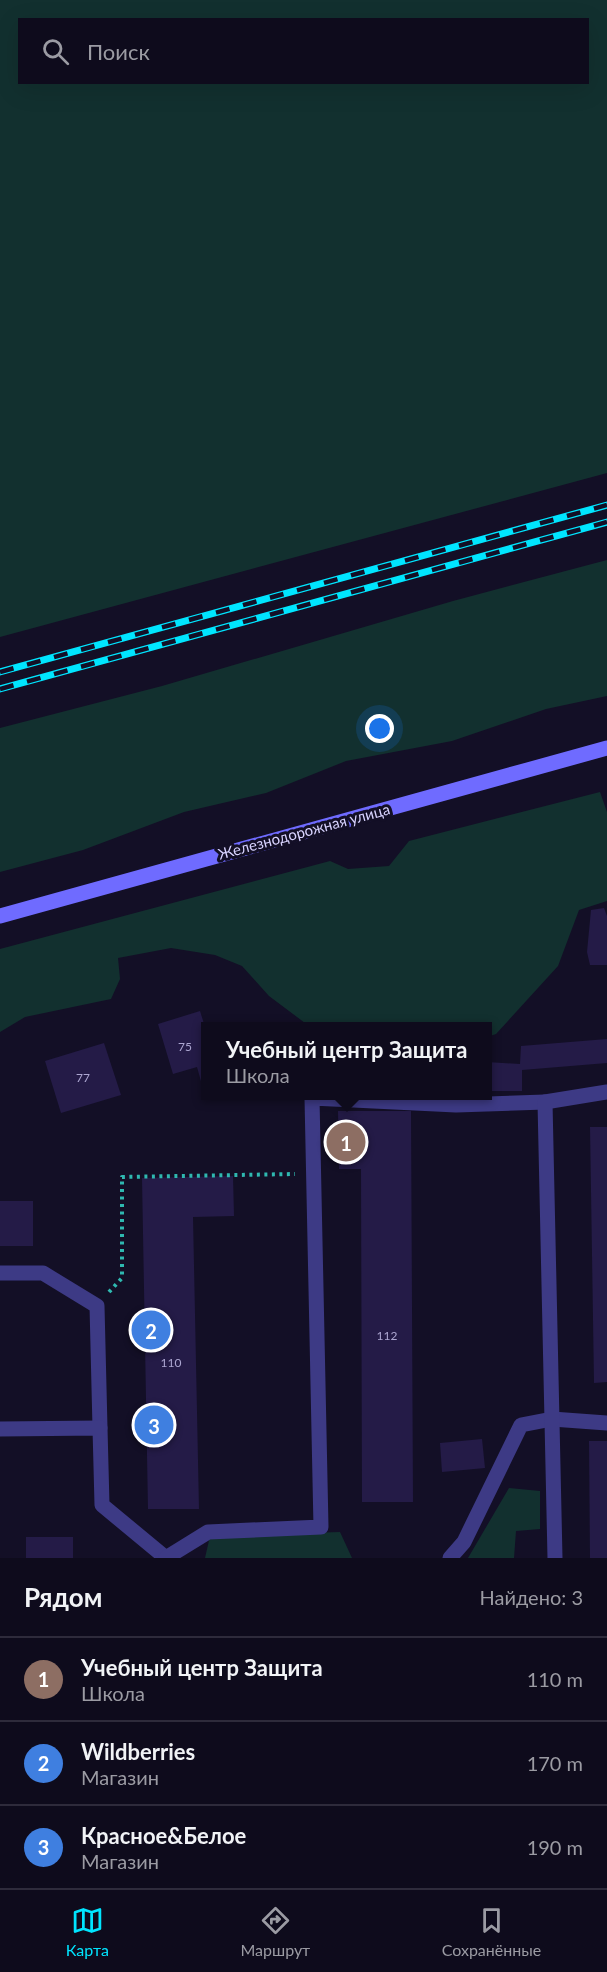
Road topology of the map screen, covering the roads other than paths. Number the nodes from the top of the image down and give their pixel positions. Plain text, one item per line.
1 (607, 748) edge
2 (0, 915) edge
3 (607, 1092) edge
4 (312, 1100) edge
5 (353, 1100) edge
6 (545, 1102) junction
7 (0, 1274) edge
8 (552, 1419) junction
9 (607, 1423) edge
10 (100, 1428) junction
11 (0, 1429) edge
12 (166, 1558) edge
13 (450, 1558) edge
14 (555, 1558) edge

1 - 2 main road, Железнодорожная улица
3 - 6 lane
4 - 12 lane
5 - 6 lane
6 - 8 lane
7 - 10 lane
8 - 9 lane
8 - 13 lane
8 - 14 lane
10 - 11 lane
10 - 12 lane

